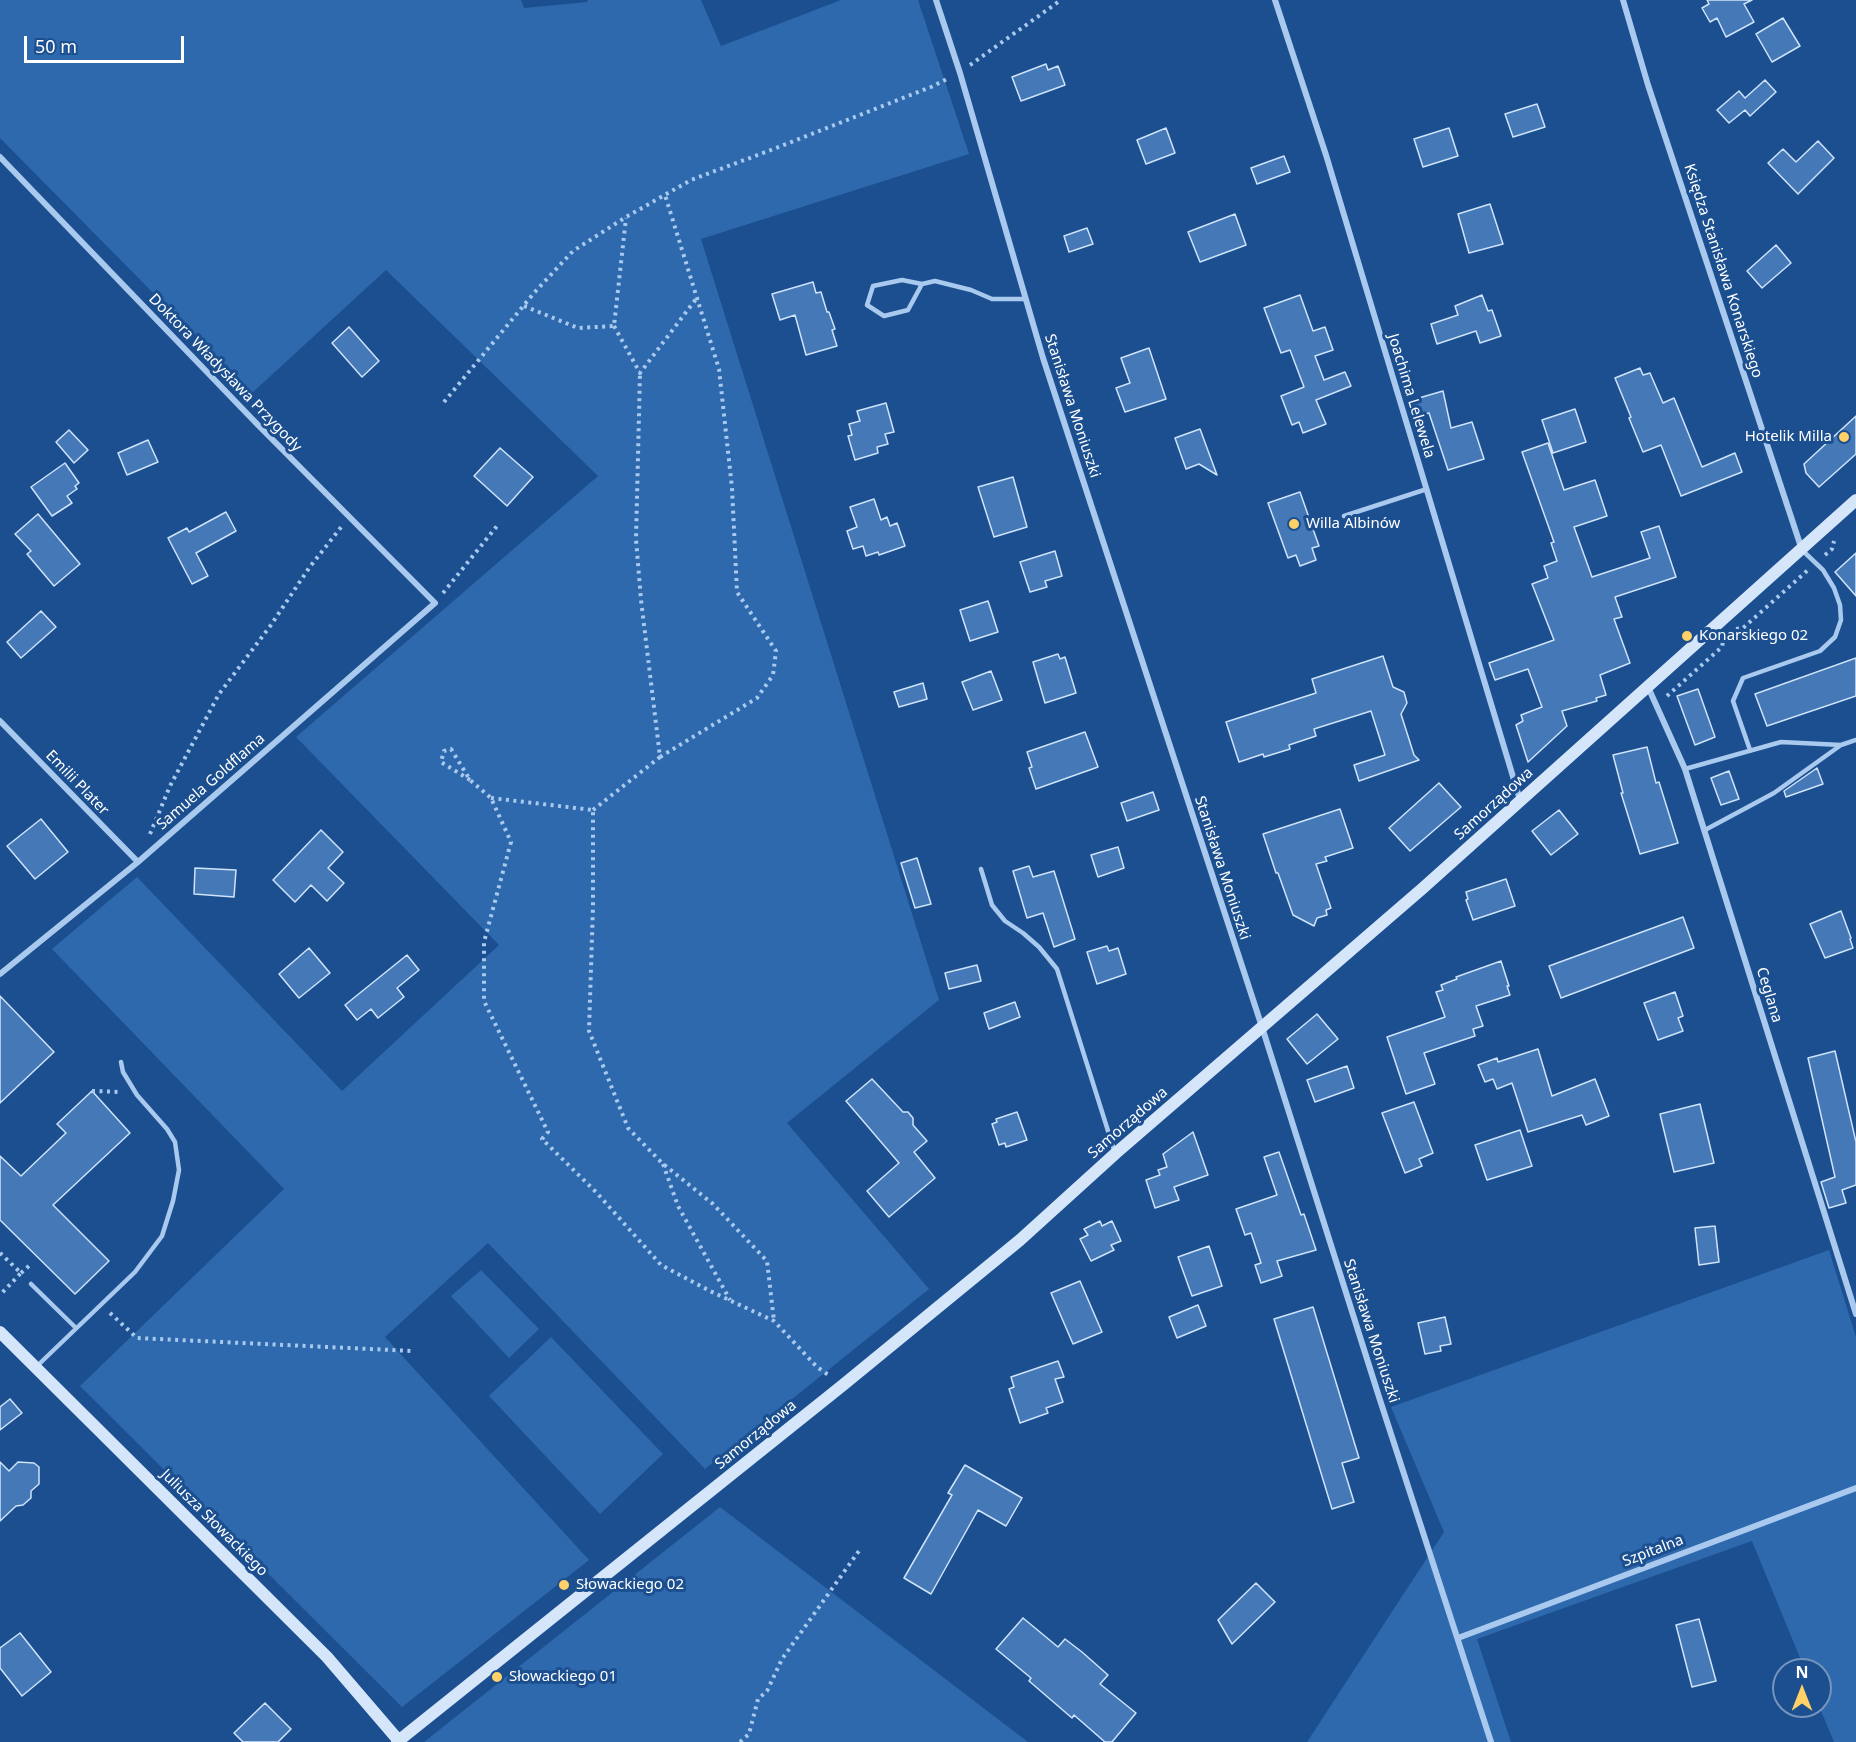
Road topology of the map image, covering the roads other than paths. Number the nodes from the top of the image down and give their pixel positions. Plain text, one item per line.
1 (936, 0) edge
2 (1275, 0) edge
3 (1623, 0) edge
4 (0, 157) edge
5 (922, 284) junction
6 (1025, 299) junction
7 (1427, 489) junction
8 (1856, 500) edge
9 (1344, 516) dead end
10 (1802, 549) junction
11 (435, 603) joint
12 (1648, 687) junction
13 (0, 721) edge
14 (1856, 740) edge
15 (1841, 745) junction
16 (1750, 750) junction
17 (1685, 769) junction
18 (1520, 800) junction
19 (1705, 830) junction
20 (138, 862) junction
21 (981, 870) dead end
22 (0, 974) edge
23 (1262, 1027) junction
24 (121, 1062) dead end
25 (1116, 1153) junction
26 (31, 1284) dead end
27 (1856, 1314) edge
28 (76, 1328) junction
29 (0, 1332) edge
30 (36, 1367) junction
31 (1856, 1488) edge
32 (1458, 1638) junction
33 (399, 1742) edge
34 (1491, 1742) edge

1 - 6 street, Stanisława Moniuszki
2 - 7 street, Joachima Lelewela
3 - 10 street, Księdza Stanisława Konarskiego
4 - 11 street, Doktora Władysława Przygody
5 - 5 lane
5 - 6 lane
6 - 23 street, Stanisława Moniuszki
7 - 9 lane
7 - 18 street, Joachima Lelewela
8 - 10 street, Samorządowa
10 - 12 street, Samorządowa
10 - 16 lane
11 - 20 street, Samuela Goldflama
12 - 17 street, Ceglana
12 - 18 street, Samorządowa
13 - 20 street, Emilii Plater
14 - 15 lane
15 - 16 lane
15 - 19 lane
16 - 17 lane
17 - 19 street, Ceglana
18 - 23 street, Samorządowa
19 - 27 street, Ceglana
20 - 22 street, Samuela Goldflama
21 - 25 lane
23 - 25 street, Samorządowa
23 - 32 street, Stanisława Moniuszki
24 - 28 lane
25 - 33 street, Samorządowa
26 - 28 lane
28 - 30 lane
29 - 30 street, Juliusza Słowackiego
30 - 33 street, Juliusza Słowackiego
31 - 32 street, Szpitalna
32 - 34 street, Stanisława Moniuszki

